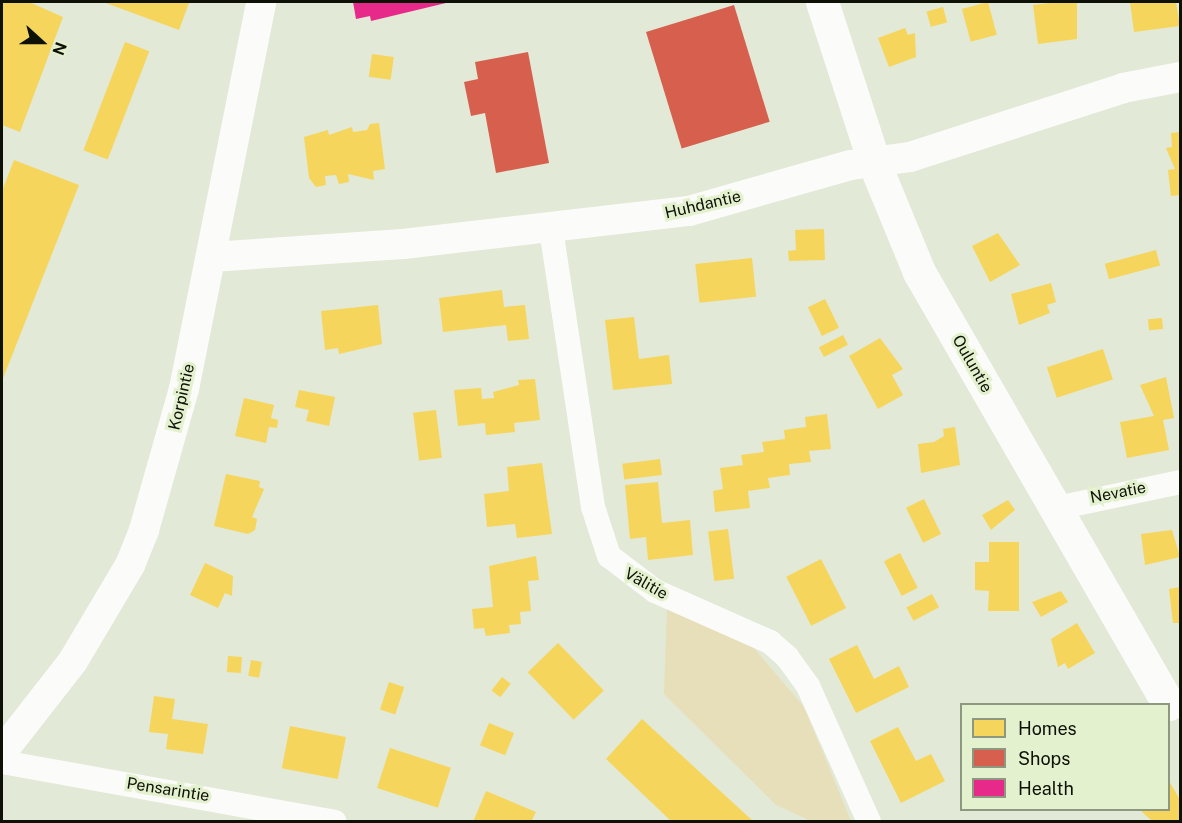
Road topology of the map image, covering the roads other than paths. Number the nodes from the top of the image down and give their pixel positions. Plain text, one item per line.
1 (261, 2) edge
2 (822, 2) edge
3 (1180, 77) edge
4 (874, 165) junction
5 (550, 229) junction
6 (211, 257) junction
7 (1180, 482) edge
8 (1057, 508) junction
9 (1167, 703) edge
10 (1170, 708) edge
11 (1180, 725) edge
12 (2, 752) edge
13 (2, 762) edge
14 (335, 822) edge
15 (869, 822) edge

1 - 6 street, Korpintie
2 - 4 main road, Ouluntie
3 - 4 street, Huhdantie
4 - 5 street, Huhdantie
4 - 8 main road, Ouluntie
5 - 6 street, Huhdantie
5 - 15 street, Välitie
6 - 12 street, Korpintie
7 - 8 street, Nevatie
8 - 9 main road, Ouluntie
10 - 11 main road, Ouluntie
13 - 14 street, Pensarintie

